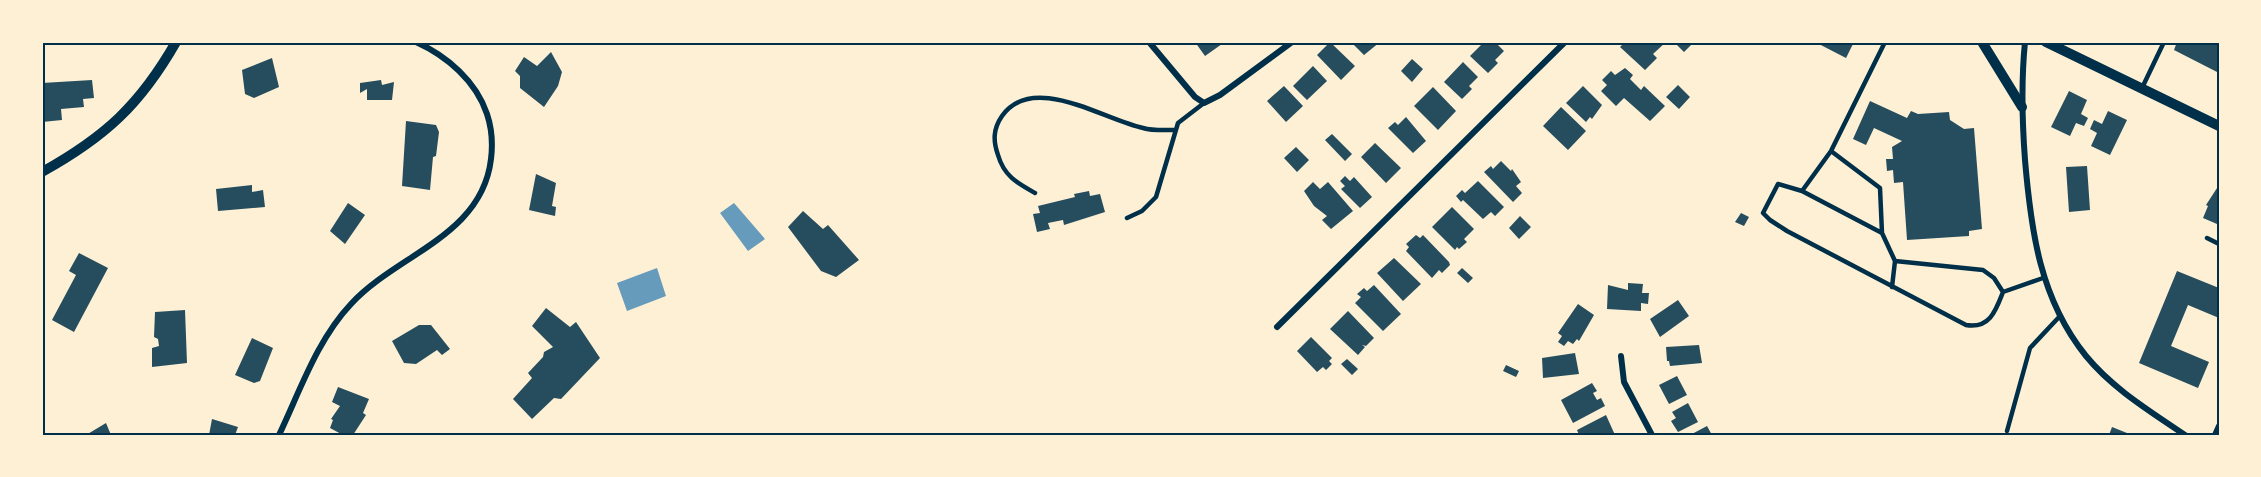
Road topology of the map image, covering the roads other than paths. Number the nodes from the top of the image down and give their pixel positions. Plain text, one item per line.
1 (177, 42) edge
2 (416, 42) edge
3 (1149, 42) edge
4 (1292, 42) edge
5 (1565, 42) edge
6 (1885, 42) edge
7 (1982, 42) edge
8 (2025, 42) edge
9 (2046, 42) edge
10 (2164, 42) edge
11 (2142, 89) junction
12 (1204, 103) junction
13 (2022, 107) junction
14 (2219, 126) edge
15 (1175, 130) junction
16 (1831, 151) junction
17 (42, 172) edge
18 (1802, 191) junction
19 (1035, 193) dead end
20 (1127, 218) dead end
21 (1882, 233) junction
22 (2207, 238) dead end
23 (2219, 244) edge
24 (1895, 261) junction
25 (2043, 278) junction
26 (1892, 287) junction
27 (2003, 291) junction
28 (2060, 316) junction
29 (1277, 327) dead end
30 (1621, 356) dead end
31 (2219, 426) edge
32 (2007, 431) dead end
33 (279, 435) edge
34 (1652, 435) edge
35 (2185, 435) edge
36 (2215, 435) edge

1 - 17 street
2 - 33 street
3 - 12 street
4 - 12 street
5 - 29 street
6 - 16 lane
7 - 13 street
8 - 13 street
9 - 11 street
10 - 11 lane
11 - 14 street
12 - 15 lane
13 - 25 street
15 - 19 lane
15 - 20 lane
16 - 18 lane
16 - 21 lane
18 - 21 lane
18 - 26 lane
21 - 24 lane
22 - 23 lane
24 - 26 lane
24 - 27 lane
25 - 27 lane
25 - 28 street
26 - 27 lane
28 - 32 lane
28 - 35 street
30 - 34 street
31 - 36 street

